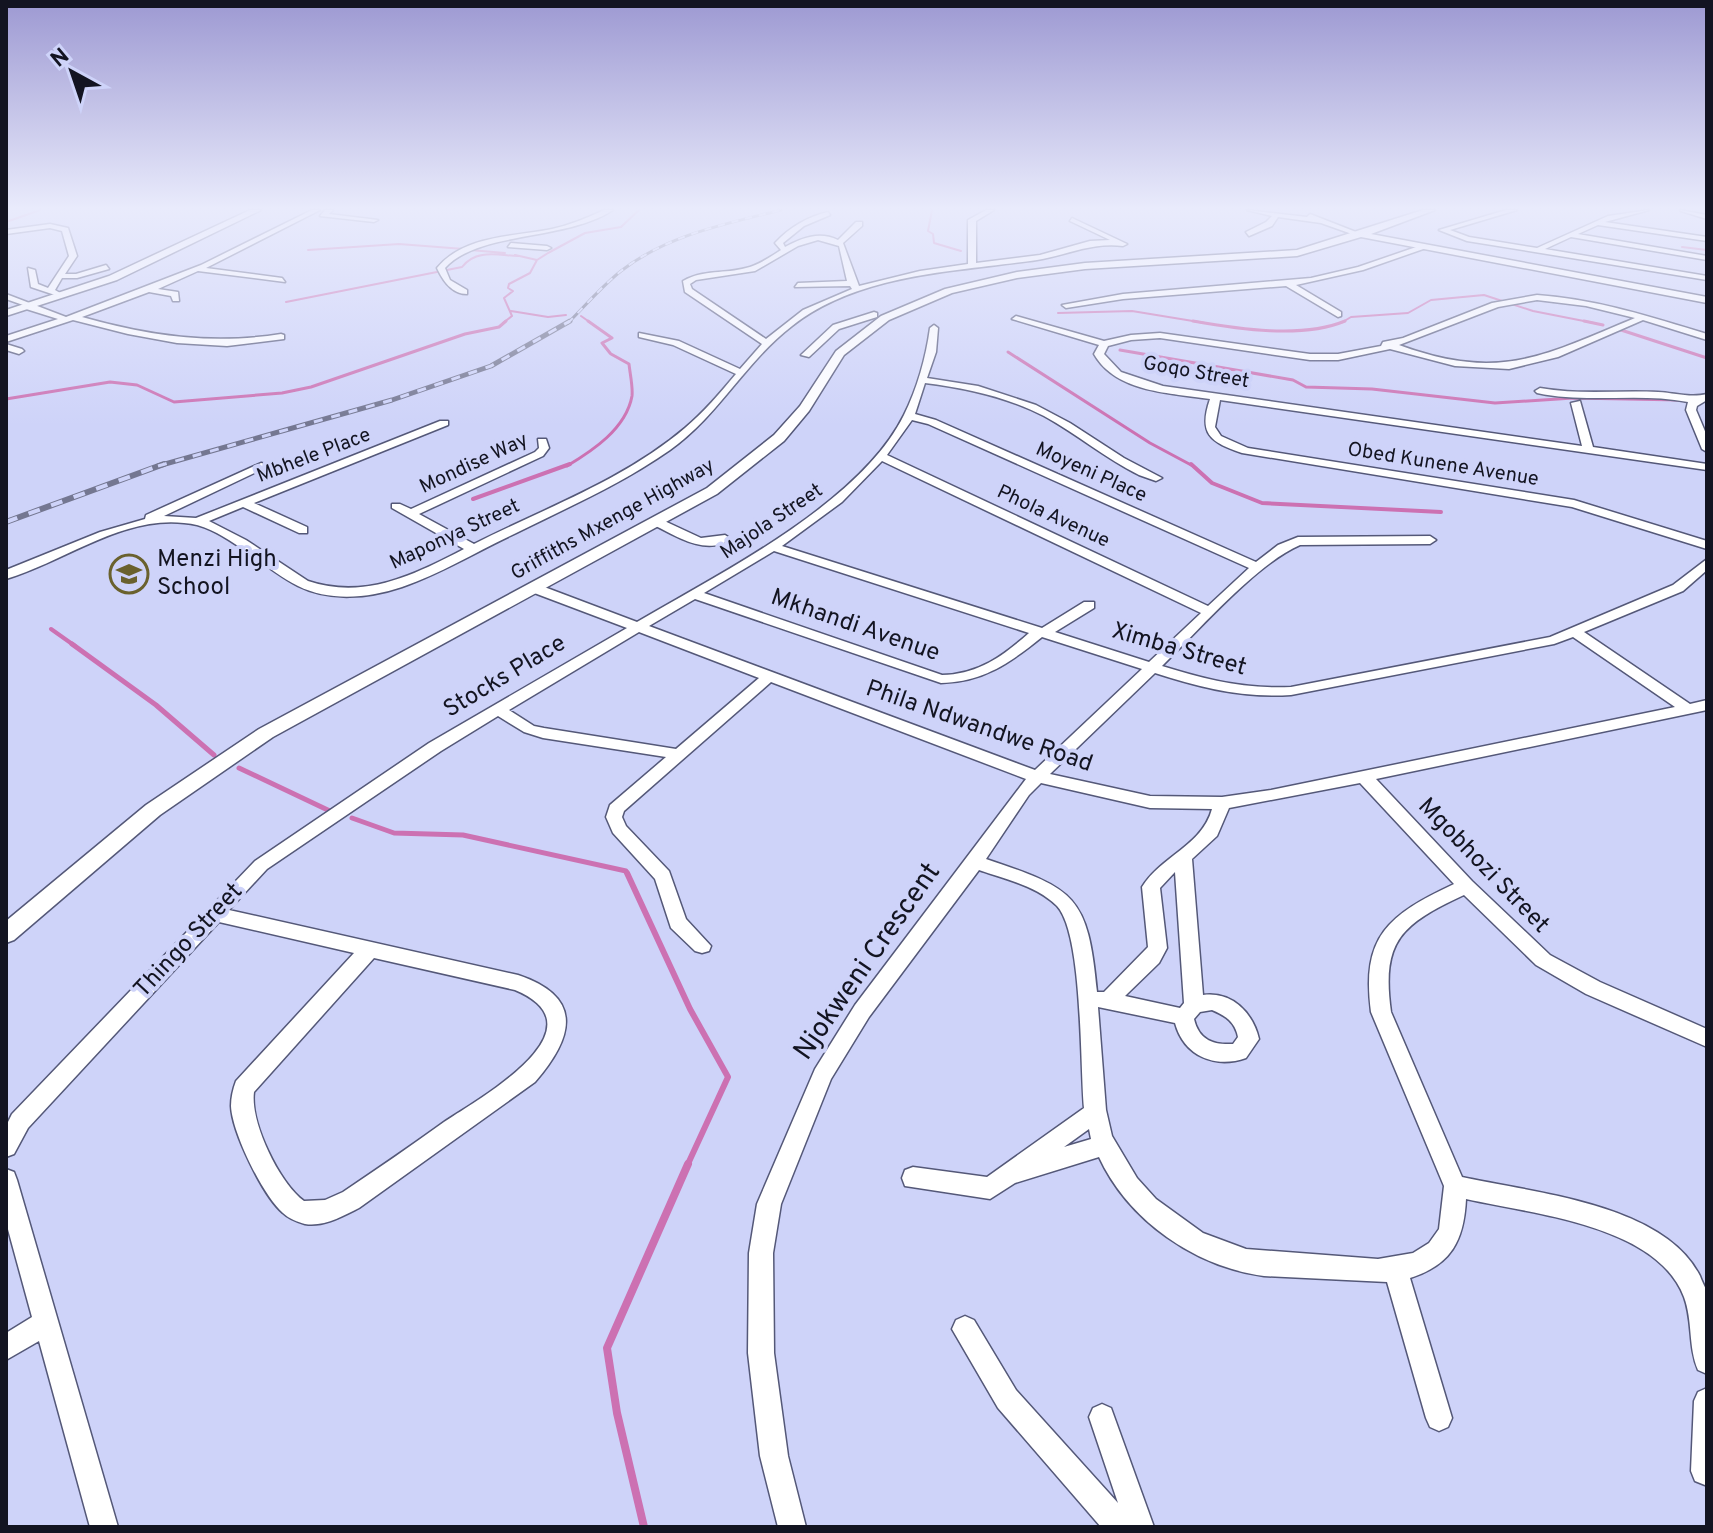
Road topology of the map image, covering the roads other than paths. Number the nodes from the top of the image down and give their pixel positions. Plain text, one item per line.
1 (33, 282) edge
2 (56, 282) edge
3 (101, 282) edge
4 (171, 282) edge
5 (232, 282) edge
6 (451, 282) edge
7 (690, 282) edge
8 (853, 282) edge
9 (875, 282) edge
10 (993, 282) edge
11 (1301, 282) edge
12 (1609, 282) edge
13 (1288, 284) junction
14 (798, 285) dead end
15 (222, 286) dead end
16 (854, 286) junction
17 (150, 290) junction
18 (50, 291) junction
19 (464, 292) dead end
20 (63, 295) junction
21 (6, 296) edge
22 (176, 299) dead end
23 (1707, 300) edge
24 (1066, 305) dead end
25 (29, 306) junction
26 (850, 309) dead end
27 (6, 313) edge
28 (1338, 314) dead end
29 (880, 316) junction
30 (1643, 318) junction
31 (72, 319) junction
32 (1016, 319) dead end
33 (934, 328) dead end
34 (642, 335) dead end
35 (281, 337) dead end
36 (1707, 337) edge
37 (6, 339) edge
38 (766, 343) junction
39 (1104, 344) junction
40 (1386, 344) junction
41 (6, 347) edge
42 (19, 351) dead end
43 (806, 355) dead end
44 (742, 373) junction
45 (921, 380) junction
46 (1540, 391) dead end
47 (1216, 397) junction
48 (1702, 399) edge
49 (1576, 403) dead end
50 (909, 416) junction
51 (444, 423) dead end
52 (542, 441) dead end
53 (1707, 449) edge
54 (1588, 450) junction
55 (881, 456) junction
56 (265, 465) dead end
57 (1707, 467) edge
58 (1156, 478) dead end
59 (244, 503) junction
60 (396, 506) dead end
61 (410, 514) junction
62 (198, 521) junction
63 (658, 522) junction
64 (138, 524) junction
65 (303, 530) dead end
66 (725, 539) dead end
67 (1430, 540) dead end
68 (1707, 545) edge
69 (773, 547) junction
70 (473, 549) junction
71 (1707, 563) edge
72 (1257, 567) junction
73 (6, 575) edge
74 (534, 588) junction
75 (693, 594) junction
76 (1089, 605) dead end
77 (1209, 612) junction
78 (634, 628) junction
79 (1042, 632) junction
80 (1575, 632) junction
81 (1151, 667) junction
82 (769, 677) junction
83 (1707, 705) edge
84 (497, 709) junction
85 (1688, 709) junction
86 (678, 754) junction
87 (403, 769) joint
88 (1037, 777) junction
89 (1364, 777) junction
90 (1222, 803) junction
91 (1183, 857) junction
92 (975, 862) junction
93 (1466, 886) junction
94 (215, 914) junction
95 (6, 934) edge
96 (702, 946) dead end
97 (368, 951) junction
98 (1096, 999) junction
99 (1707, 1038) edge
100 (1095, 1112) junction
101 (13, 1127) edge
102 (1104, 1145) junction
103 (6, 1147) edge
104 (913, 1178) dead end
105 (6, 1180) edge
106 (1001, 1180) junction
107 (1455, 1186) junction
108 (1395, 1269) junction
109 (47, 1322) junction
110 (965, 1329) dead end
111 (6, 1347) edge
112 (1707, 1361) edge
113 (1707, 1401) edge
114 (1102, 1417) dead end
115 (1439, 1418) dead end
116 (1705, 1471) dead end
117 (104, 1527) edge
118 (792, 1527) edge
119 (1120, 1527) edge
120 (1140, 1527) edge

1 - 18 street
2 - 18 street
3 - 20 street
4 - 17 street
5 - 15 street
6 - 19 street
7 - 38 street
8 - 16 street
9 - 16 street, Maponya Street
10 - 29 street, Griffiths Mxenge Highway
11 - 13 street
12 - 23 street
13 - 24 street
13 - 28 street
14 - 16 street
16 - 38 street, Maponya Street
17 - 22 street
17 - 31 street
18 - 20 street
20 - 25 street
21 - 25 street
25 - 27 street
25 - 31 street
26 - 29 street
29 - 43 street
29 - 63 street, Griffiths Mxenge Highway
30 - 36 street, Goqo Street
30 - 40 street, Goqo Street
30 - 40 street
31 - 35 street
31 - 37 street
32 - 39 street
33 - 45 street, Majola Street
34 - 44 street
38 - 44 street, Maponya Street
39 - 40 street, Goqo Street
39 - 47 street, Goqo Street
41 - 42 street
44 - 70 street, Maponya Street
45 - 50 street, Majola Street
45 - 58 street
46 - 48 street
47 - 54 street, Goqo Street
47 - 68 street, Obed Kunene Avenue
48 - 53 street
49 - 54 street
50 - 55 street, Majola Street
50 - 72 street, Moyeni Place
51 - 59 street, Mbhele Place
52 - 61 street, Mondise Way
54 - 57 street, Goqo Street
55 - 69 street, Majola Street
55 - 77 street, Phola Avenue
56 - 64 street
59 - 62 street, Mbhele Place
59 - 65 street
60 - 61 street
61 - 70 street
62 - 64 street
62 - 70 street, Maponya Street
63 - 66 street
63 - 74 street, Griffiths Mxenge Highway
64 - 73 street
67 - 72 street, Njokweni Crescent
69 - 75 street, Majola Street
69 - 79 street, Ximba Street
71 - 80 street, Ximba Street
72 - 77 street, Njokweni Crescent
74 - 78 street, Phila Ndwandwe Road
74 - 95 street, Griffiths Mxenge Highway
75 - 78 street, Majola Street
75 - 79 street, Mkhandi Avenue
76 - 79 street, Mkhandi Avenue
77 - 81 street, Njokweni Crescent
78 - 82 street, Phila Ndwandwe Road
78 - 84 street, Stocks Place
79 - 81 street, Ximba Street
80 - 81 street, Ximba Street
80 - 85 street
81 - 88 street, Njokweni Crescent
82 - 86 street
82 - 88 street, Phila Ndwandwe Road
83 - 85 street, Phila Ndwandwe Road
84 - 86 street
84 - 87 street, Stocks Place
85 - 89 street, Phila Ndwandwe Road
86 - 96 street
87 - 94 street, Thingo Street
88 - 90 street, Phila Ndwandwe Road
88 - 92 street, Njokweni Crescent
89 - 90 street, Phila Ndwandwe Road
89 - 93 street, Mgobhozi Street
90 - 91 street
91 - 98 street
91 - 98 street
92 - 98 street
92 - 118 street, Njokweni Crescent
93 - 99 street, Mgobhozi Street
93 - 107 street
94 - 97 street
94 - 101 street, Thingo Street
97 - 97 street
98 - 100 street
100 - 102 street
100 - 106 street
101 - 103 street, Thingo Street
102 - 106 street
102 - 108 street
104 - 106 street
105 - 109 street
107 - 108 street
107 - 112 street
108 - 115 street
109 - 111 street
109 - 117 street
110 - 119 street
113 - 116 street
114 - 120 street

